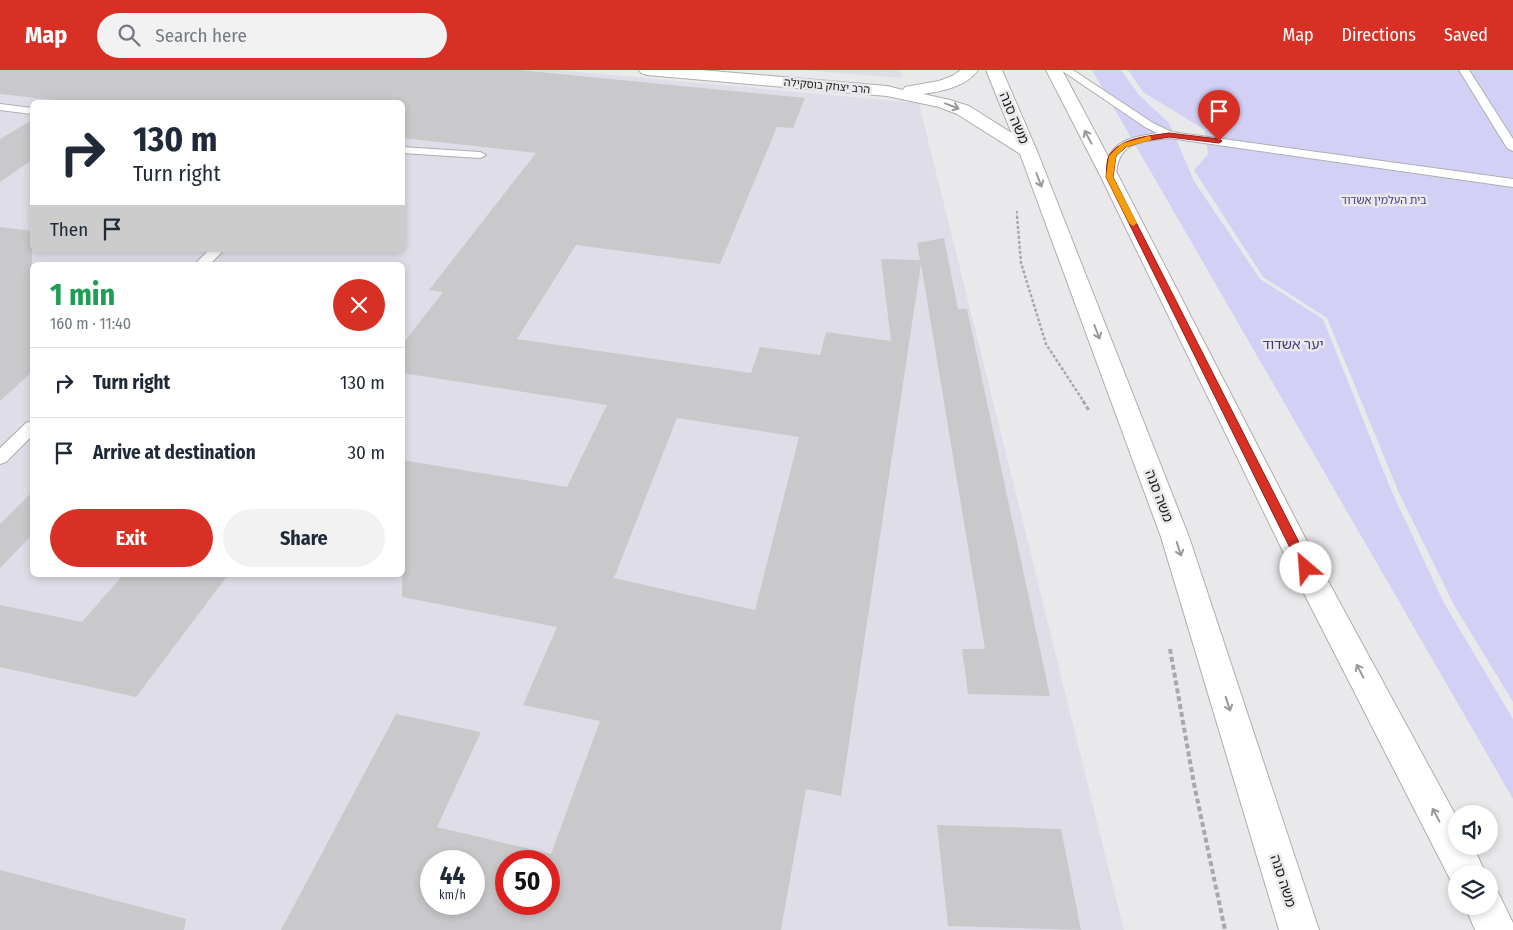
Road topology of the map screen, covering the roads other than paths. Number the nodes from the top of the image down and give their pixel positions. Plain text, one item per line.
1 (647, 70) edge
2 (970, 70) edge
3 (994, 70) edge
4 (1054, 70) edge
5 (1066, 70) edge
6 (1464, 70) edge
7 (887, 91) junction
8 (0, 107) edge
9 (30, 111) edge
10 (1169, 135) junction
11 (1513, 148) edge
12 (405, 150) edge
13 (1028, 151) junction
14 (480, 155) dead end
15 (1110, 177) junction
16 (1513, 183) edge
17 (215, 252) edge
18 (204, 262) edge
19 (30, 429) edge
20 (0, 458) edge
21 (1462, 865) edge
22 (1488, 915) edge
23 (1299, 930) edge
24 (1496, 930) edge

1 - 7 main road, הרב יצחק בוסקילה
2 - 7 main road, הרב יצחק בוסקילה
3 - 13 main road, משה סנה
15 -> 4 main road
5 - 10 lane
6 - 11 lane
7 -> 13 main road, הרב יצחק בוסקילה
8 - 9 lane
10 - 15 lane
10 - 16 lane
12 - 14 lane
13 -> 23 main road, משה סנה
21 -> 15 main road
17 - 18 lane
19 - 20 lane
22 - 24 main road

